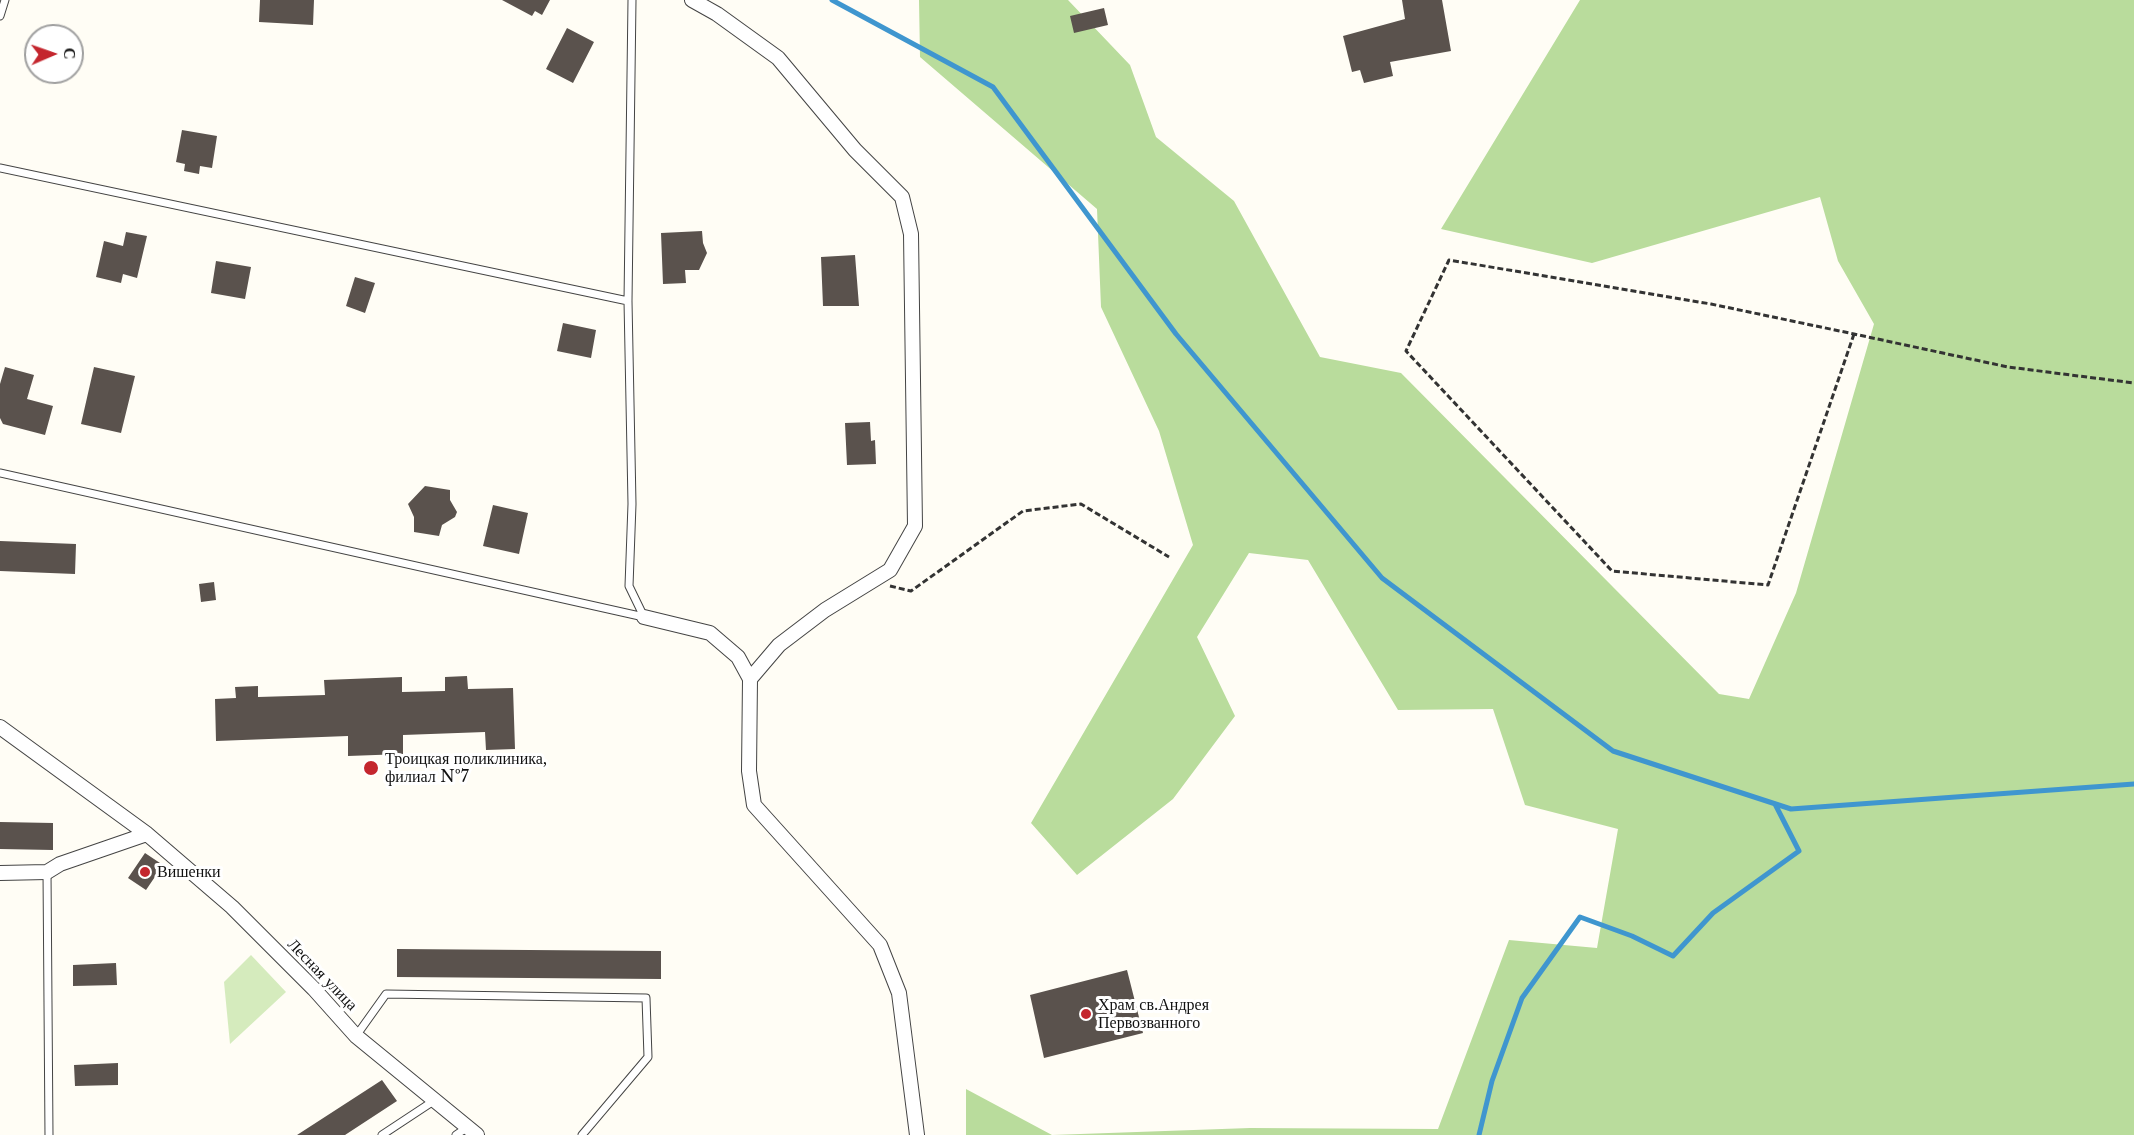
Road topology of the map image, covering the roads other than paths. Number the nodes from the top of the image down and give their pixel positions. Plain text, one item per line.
1 (5, 0) edge
2 (632, 0) edge
3 (692, 0) edge
4 (0, 15) edge
5 (0, 168) edge
6 (628, 301) junction
7 (0, 473) edge
8 (644, 617) junction
9 (750, 679) junction
10 (0, 727) edge
11 (147, 834) junction
12 (47, 872) junction
13 (0, 873) edge
14 (356, 1036) junction
15 (435, 1100) junction
16 (467, 1132) edge
17 (49, 1135) edge
18 (382, 1135) edge
19 (582, 1135) edge
20 (917, 1135) edge

1 - 4 lane
2 - 6 lane
3 - 9 street
5 - 6 lane
6 - 8 lane
7 - 8 lane
8 - 9 street
9 - 20 street
10 - 11 street, Лесная улица
11 - 12 street
11 - 14 street, Лесная улица
12 - 13 street
12 - 17 lane
14 - 15 street, Лесная улица
14 - 19 lane
15 - 16 street, Лесная улица
15 - 18 lane

